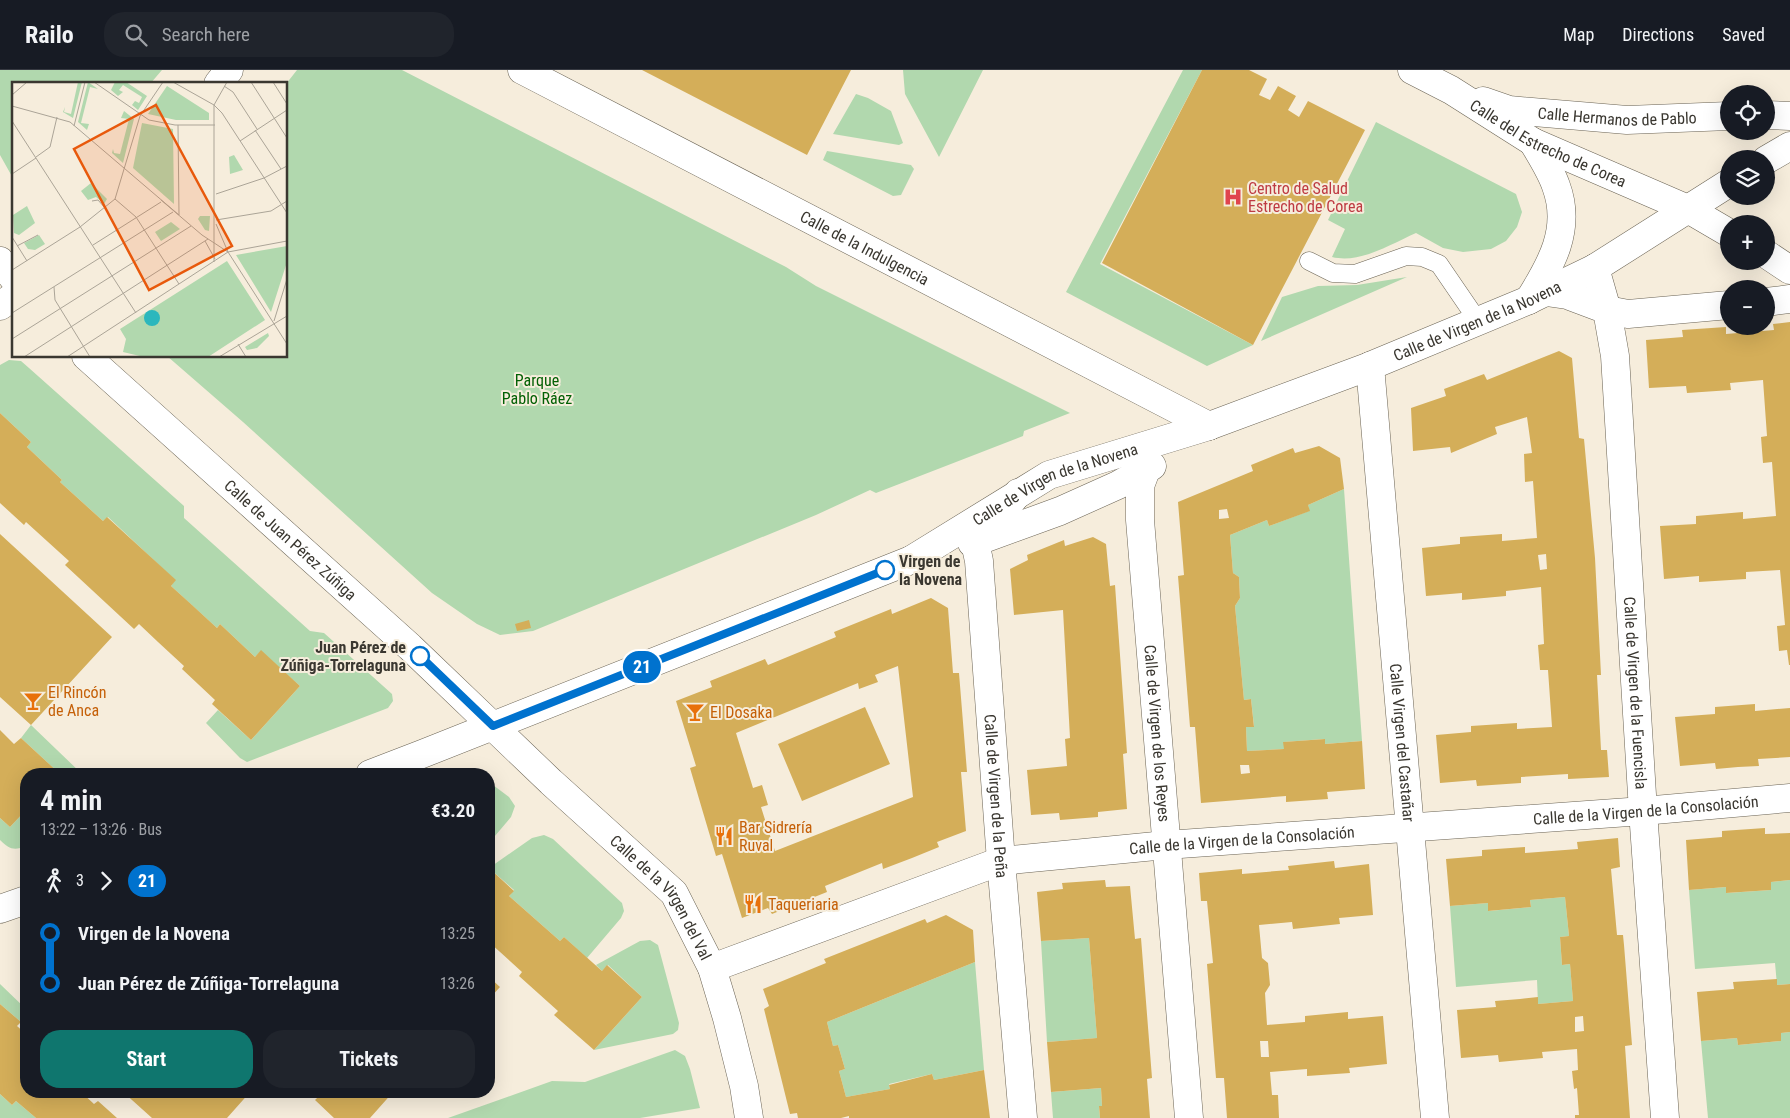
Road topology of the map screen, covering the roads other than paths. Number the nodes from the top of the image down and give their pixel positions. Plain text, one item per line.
1 (229, 70) edge
2 (522, 70) edge
3 (1412, 70) edge
4 (1454, 80) edge
5 (220, 82) edge
6 (1775, 115) edge
7 (1720, 116) edge
8 (1790, 116) edge
9 (1533, 142) junction
10 (1790, 146) edge
11 (1775, 155) edge
12 (1720, 189) edge
13 (1688, 209) junction
14 (1720, 227) edge
15 (1775, 260) edge
16 (0, 261) edge
17 (1309, 261) dead end
18 (1595, 268) junction
19 (1790, 270) edge
20 (12, 276) edge
21 (1538, 296) junction
22 (12, 297) edge
23 (1790, 299) edge
24 (1775, 301) edge
25 (0, 306) edge
26 (1720, 306) edge
27 (1606, 310) junction
28 (1478, 321) junction
29 (88, 358) edge
30 (1370, 366) junction
31 (1209, 426) junction
32 (1146, 470) junction
33 (1018, 493) junction
34 (975, 542) junction
35 (911, 560) junction
36 (493, 726) junction
37 (385, 768) edge
38 (1790, 798) edge
39 (1643, 811) junction
40 (1410, 828) junction
41 (1166, 845) junction
42 (1001, 861) junction
43 (20, 902) edge
44 (0, 910) edge
45 (712, 968) junction
46 (747, 1117) edge
47 (1023, 1118) edge
48 (1189, 1118) edge
49 (1435, 1118) edge
50 (1666, 1118) edge

1 - 5 street
2 - 31 street, Calle de la Indulgencia
3 - 4 street, Calle del Estrecho de Corea
4 - 7 street, Calle Hermanos de Pablo
4 - 9 street, Calle del Estrecho de Corea
6 - 8 street
9 - 13 street, Calle del Estrecho de Corea
9 - 21 street
10 - 11 street
12 - 13 street, Calle de Virgen de la Novena
13 - 14 street, Calle del Estrecho de Corea
13 - 18 street, Calle de Virgen de la Novena
15 - 19 street
16 - 20 street
17 - 28 lane
18 - 21 street, Calle de Virgen de la Novena
18 - 27 street, Calle de Virgen de la Fuencisla
21 - 27 street
21 - 28 street, Calle de Virgen de la Novena
22 - 25 street
23 - 24 street
26 - 27 street
27 - 39 street, Calle de Virgen de la Fuencisla
28 - 30 street, Calle de Virgen de la Novena
29 - 36 street, Calle de Juan Pérez Zúñiga
30 - 31 street, Calle de Virgen de la Novena
30 - 40 street, Calle Virgen del Castañar
31 - 32 street, Calle de Virgen de la Novena
31 - 33 street, Calle de Virgen de la Novena
32 - 34 street, Calle de Virgen de la Novena
32 - 41 street, Calle de Virgen de los Reyes
33 - 34 street
33 - 35 street, Calle de Virgen de la Novena
34 - 35 street, Calle de Virgen de la Novena
34 - 42 street, Calle de Virgen de la Peña
35 - 36 street, Calle de Virgen de la Novena
36 - 37 street, Calle de Virgen de la Novena
36 - 45 street, Calle de la Virgen del Val
38 - 39 street, Calle de la Virgen de la Consolación
39 - 40 street, Calle de la Virgen de la Consolación
39 - 50 street, Calle de Virgen de la Fuencisla
40 - 41 street, Calle de la Virgen de la Consolación
40 - 49 street, Calle Virgen del Castañar
41 - 42 street, Calle de la Virgen de la Consolación
41 - 48 street, Calle de Virgen de los Reyes
42 - 45 street, Calle de la Virgen de la Consolación
42 - 47 street, Calle de Virgen de la Peña
43 - 44 street
45 - 46 street, Calle de la Virgen del Val

